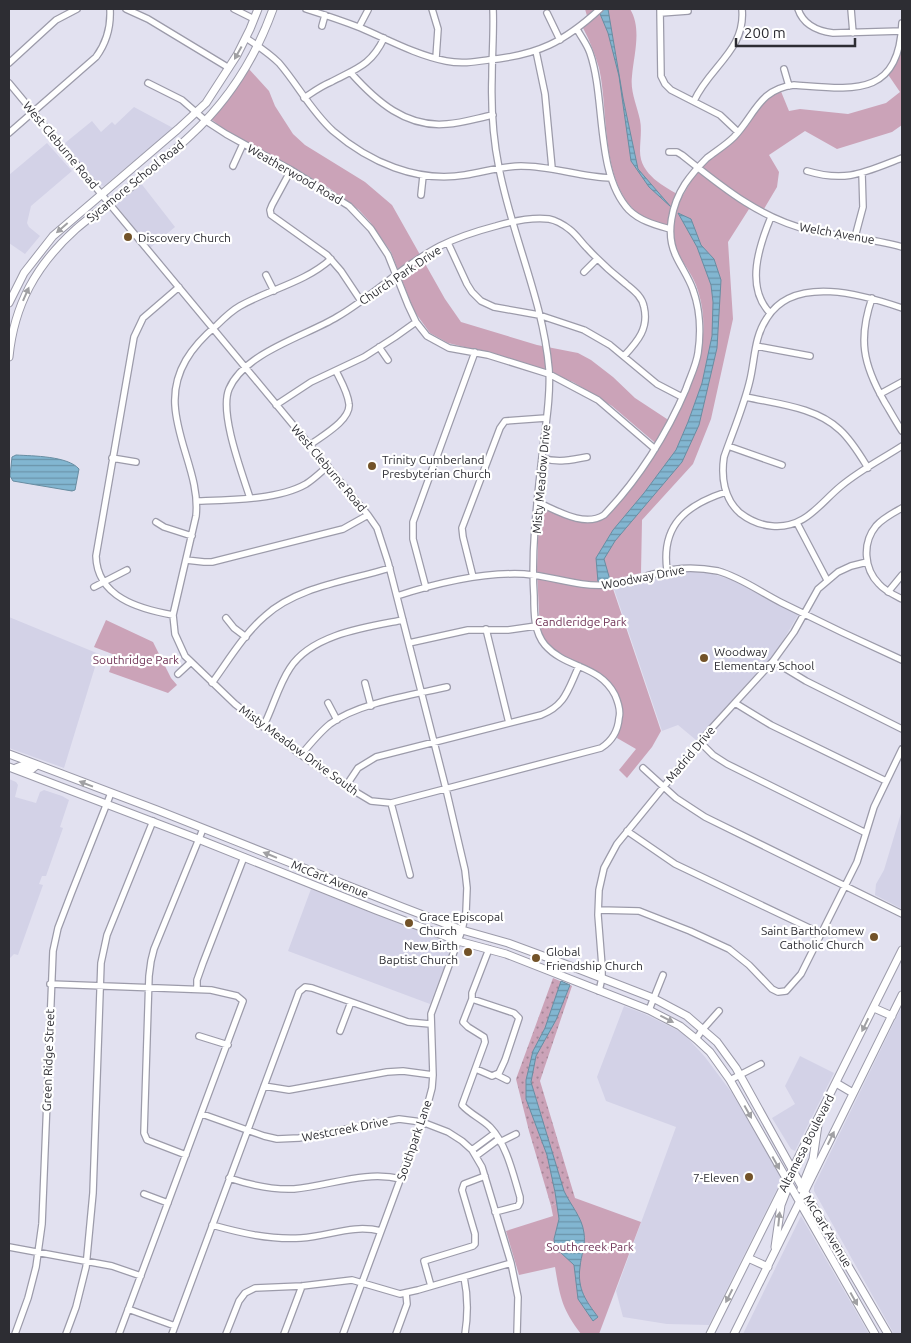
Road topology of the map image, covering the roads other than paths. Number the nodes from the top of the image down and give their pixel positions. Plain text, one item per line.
1 (77, 9) edge
2 (110, 9) edge
3 (126, 9) edge
4 (234, 9) edge
5 (258, 9) edge
6 (273, 9) edge
7 (306, 9) edge
8 (432, 9) edge
9 (493, 9) edge
10 (600, 9) edge
11 (742, 9) edge
12 (798, 9) edge
13 (851, 9) edge
14 (368, 10) dead end
15 (660, 11) edge
16 (688, 11) dead end
17 (547, 13) dead end
18 (325, 15) junction
19 (254, 19) junction
20 (902, 23) edge
21 (322, 26) dead end
22 (359, 27) junction
23 (577, 30) junction
24 (902, 31) edge
25 (853, 33) junction
26 (246, 38) junction
27 (384, 38) junction
28 (560, 40) junction
29 (257, 46) junction
30 (536, 52) junction
31 (436, 58) junction
32 (492, 60) junction
33 (9, 63) edge
34 (229, 68) junction
35 (784, 69) dead end
36 (351, 73) junction
37 (9, 83) edge
38 (148, 83) dead end
39 (789, 86) junction
40 (304, 98) junction
41 (694, 101) junction
42 (33, 112) junction
43 (197, 112) junction
44 (492, 115) junction
45 (206, 120) junction
46 (738, 132) junction
47 (9, 133) edge
48 (244, 144) junction
49 (669, 152) dead end
50 (902, 158) edge
51 (233, 166) dead end
52 (499, 167) junction
53 (552, 168) junction
54 (698, 168) junction
55 (291, 170) junction
56 (807, 171) dead end
57 (862, 173) junction
58 (423, 176) junction
59 (611, 178) junction
60 (102, 194) junction
61 (421, 195) dead end
62 (109, 204) junction
63 (771, 217) junction
64 (512, 221) junction
65 (670, 229) junction
66 (855, 237) junction
67 (448, 243) junction
68 (902, 247) edge
69 (331, 259) junction
70 (597, 259) junction
71 (584, 272) dead end
72 (266, 275) dead end
73 (396, 275) junction
74 (179, 288) junction
75 (274, 291) junction
76 (872, 298) junction
77 (361, 301) junction
78 (9, 304) edge
79 (902, 308) edge
80 (770, 313) junction
81 (539, 315) junction
82 (416, 322) junction
83 (213, 328) junction
84 (756, 346) junction
85 (379, 348) junction
86 (475, 352) junction
87 (624, 356) junction
88 (810, 356) dead end
89 (9, 357) edge
90 (388, 360) dead end
91 (246, 368) junction
92 (336, 371) junction
93 (549, 374) junction
94 (902, 382) edge
95 (880, 394) junction
96 (682, 397) junction
97 (746, 397) junction
98 (276, 404) junction
99 (546, 418) junction
100 (902, 431) edge
101 (310, 445) junction
102 (728, 446) junction
103 (902, 446) edge
104 (655, 450) junction
105 (587, 457) dead end
106 (112, 458) junction
107 (542, 458) junction
108 (136, 462) dead end
109 (328, 466) junction
110 (782, 466) dead end
111 (868, 468) junction
112 (726, 492) junction
113 (250, 498) junction
114 (198, 501) junction
115 (537, 502) junction
116 (902, 508) edge
117 (368, 515) junction
118 (156, 522) dead end
119 (797, 523) junction
120 (192, 536) junction
121 (186, 560) junction
122 (867, 562) junction
123 (390, 568) junction
124 (126, 570) dead end
125 (667, 570) junction
126 (902, 575) edge
127 (534, 576) junction
128 (473, 577) junction
129 (827, 580) junction
130 (103, 582) junction
131 (94, 587) dead end
132 (426, 588) junction
133 (888, 592) junction
134 (397, 596) junction
135 (902, 600) edge
136 (803, 614) junction
137 (173, 616) junction
138 (226, 618) dead end
139 (403, 620) junction
140 (536, 626) junction
141 (486, 629) junction
142 (246, 637) junction
143 (409, 643) junction
144 (902, 660) edge
145 (773, 661) junction
146 (191, 662) junction
147 (579, 666) junction
148 (178, 674) dead end
149 (212, 683) junction
150 (365, 683) dead end
151 (447, 687) dead end
152 (422, 693) junction
153 (328, 703) dead end
154 (734, 703) junction
155 (371, 706) junction
156 (337, 720) junction
157 (509, 723) junction
158 (263, 727) junction
159 (902, 729) edge
160 (434, 742) junction
161 (700, 742) junction
162 (902, 749) edge
163 (9, 754) edge
164 (302, 755) junction
165 (37, 765) junction
166 (11, 768) edge
167 (643, 768) dead end
168 (54, 771) junction
169 (32, 776) junction
170 (886, 781) junction
171 (346, 786) junction
172 (663, 787) junction
173 (446, 789) junction
174 (111, 794) junction
175 (107, 803) junction
176 (391, 803) junction
177 (153, 821) junction
178 (203, 829) junction
179 (627, 831) junction
180 (866, 833) junction
181 (198, 838) junction
182 (244, 857) junction
183 (410, 875) dead end
184 (846, 886) junction
185 (381, 899) junction
186 (376, 910) junction
187 (599, 910) junction
188 (902, 914) edge
189 (462, 930) junction
190 (822, 934) junction
191 (458, 941) junction
192 (522, 948) junction
193 (489, 949) junction
194 (902, 950) edge
195 (517, 959) junction
196 (663, 975) dead end
197 (602, 978) junction
198 (50, 984) junction
199 (100, 986) junction
200 (149, 988) junction
201 (197, 989) junction
202 (599, 991) junction
203 (902, 996) edge
204 (653, 998) junction
205 (472, 999) junction
206 (350, 1002) junction
207 (874, 1008) junction
208 (649, 1010) junction
209 (719, 1011) dead end
210 (892, 1016) junction
211 (430, 1024) junction
212 (703, 1029) junction
213 (340, 1031) dead end
214 (199, 1036) dead end
215 (696, 1039) junction
216 (228, 1045) junction
217 (761, 1064) dead end
218 (476, 1069) junction
219 (433, 1075) junction
220 (497, 1075) junction
221 (740, 1075) junction
222 (507, 1080) dead end
223 (730, 1080) junction
224 (836, 1083) junction
225 (264, 1086) junction
226 (854, 1093) junction
227 (202, 1114) junction
228 (819, 1118) junction
229 (422, 1122) junction
230 (247, 1131) junction
231 (494, 1133) junction
232 (516, 1134) dead end
233 (499, 1140) junction
234 (472, 1150) junction
235 (802, 1151) junction
236 (784, 1153) junction
237 (186, 1155) junction
238 (476, 1156) junction
239 (793, 1169) junction
240 (485, 1176) junction
241 (229, 1178) junction
242 (401, 1179) junction
243 (788, 1183) junction
244 (804, 1189) junction
245 (144, 1194) dead end
246 (800, 1202) junction
247 (168, 1203) junction
248 (495, 1212) junction
249 (212, 1225) junction
250 (381, 1231) junction
251 (9, 1247) edge
252 (38, 1252) junction
253 (774, 1255) junction
254 (748, 1258) junction
255 (87, 1261) junction
256 (512, 1263) junction
257 (768, 1267) junction
258 (851, 1268) junction
259 (840, 1273) junction
260 (141, 1276) junction
261 (464, 1277) junction
262 (362, 1283) junction
263 (302, 1286) junction
264 (431, 1286) junction
265 (406, 1293) junction
266 (128, 1309) junction
267 (175, 1326) junction
268 (15, 1334) edge
269 (66, 1334) edge
270 (119, 1334) edge
271 (172, 1334) edge
272 (226, 1334) edge
273 (284, 1334) edge
274 (343, 1334) edge
275 (396, 1334) edge
276 (465, 1334) edge
277 (517, 1334) edge
278 (710, 1334) edge
279 (734, 1334) edge
280 (874, 1334) edge
281 (888, 1334) edge

1 - 33 street
2 - 42 street
3 - 34 street
4 - 19 street
5 - 19 main road, Sycamore School Road
6 - 29 main road, Sycamore School Road
7 - 18 street
8 - 31 street
9 - 32 street, Misty Meadow Drive
10 - 23 street
11 - 41 street
12 - 25 street
13 - 25 street
14 - 22 street
15 - 16 street
15 - 41 street
17 - 28 street
18 - 21 street
18 - 22 street
19 - 26 main road, Sycamore School Road
20 - 24 street
22 - 27 street
23 - 28 street
23 - 59 street
24 - 25 street
24 - 39 street
26 - 29 street
26 -> 34 main road, Sycamore School Road
27 - 31 street
27 - 36 street
28 - 30 street
29 - 40 street
29 - 45 main road, Sycamore School Road
30 - 32 street
30 - 53 street
31 - 32 street
32 - 44 street, Misty Meadow Drive
34 - 43 main road, Sycamore School Road
35 - 39 street
36 - 40 street
36 - 44 street
37 - 42 street, West Cleburne Road
38 - 43 street, Weatherwood Road
39 - 46 street
40 - 58 street
41 - 46 street
42 - 47 street
42 - 60 street, West Cleburne Road
43 - 45 street, Weatherwood Road
43 - 60 main road, Sycamore School Road
44 - 52 street, Misty Meadow Drive
45 - 48 street, Weatherwood Road
45 - 62 main road, Sycamore School Road
46 - 54 street
48 - 51 street
48 - 55 street, Weatherwood Road
49 - 54 street, Welch Avenue
50 - 57 street
52 - 53 street
52 - 58 street
52 - 64 street, Misty Meadow Drive
53 - 59 street
54 - 63 street, Welch Avenue
54 - 65 street
55 - 69 street
55 - 73 street, Weatherwood Road
56 - 57 street
57 - 66 street
58 - 61 street
59 - 65 street
60 - 62 street, West Cleburne Road
60 -> 78 main road, Sycamore School Road
62 - 74 street, West Cleburne Road
89 -> 62 main road, Sycamore School Road
63 - 66 street, Welch Avenue
63 - 80 street
64 - 67 street, Church Park Drive
64 - 70 street, Church Park Drive
64 - 81 street, Misty Meadow Drive
65 - 96 street
66 - 68 street, Welch Avenue
67 - 73 street, Church Park Drive
67 - 81 street
69 - 75 street, Misty Meadow Drive South
69 - 77 street
70 - 71 street
70 - 87 street, Church Park Drive
72 - 75 street
73 - 77 street, Church Park Drive
73 - 82 street, Weatherwood Road
74 - 83 street, West Cleburne Road
74 - 106 street
75 - 83 street, Misty Meadow Drive South
76 - 79 street
76 - 80 street
76 - 95 street
77 - 91 street, Church Park Drive
80 - 84 street
81 - 87 street
81 - 93 street, Misty Meadow Drive
82 - 85 street
82 - 86 street, Weatherwood Road
83 - 91 street, West Cleburne Road
83 - 114 street, Misty Meadow Drive South
84 - 88 street
84 - 97 street
85 - 90 street
85 - 92 street
86 - 93 street, Weatherwood Road
86 - 132 street
87 - 96 street
91 - 98 street, West Cleburne Road
91 - 113 street, Church Park Drive
92 - 98 street
92 - 101 street
93 - 99 street, Misty Meadow Drive
93 - 104 street, Weatherwood Road
94 - 95 street
95 - 100 street
96 - 104 street
97 - 102 street
97 - 111 street
98 - 101 street, West Cleburne Road
99 - 107 street, Misty Meadow Drive
99 - 128 street
101 - 109 street, West Cleburne Road
102 - 110 street
102 - 112 street
103 - 111 street
104 - 115 street
105 - 107 street
106 - 108 street
106 - 130 street
107 - 115 street, Misty Meadow Drive
109 - 113 street
109 - 117 street, West Cleburne Road
111 - 119 street
112 - 119 street
112 - 125 street
113 - 114 street
114 - 120 street, Misty Meadow Drive South
115 - 127 street, Misty Meadow Drive
116 - 122 street
117 - 121 street
117 - 123 street, West Cleburne Road
118 - 120 street
119 - 129 street
120 - 121 street, Misty Meadow Drive South
121 - 137 street, Misty Meadow Drive South
122 - 129 street, Madrid Drive
122 - 133 street
123 - 134 street, West Cleburne Road
123 - 142 street
124 - 130 street
125 - 127 street, Woodway Drive
125 - 136 street, Woodway Drive
126 - 133 street
127 - 128 street, Woodway Drive
127 - 140 street, Misty Meadow Drive
128 - 132 street, Woodway Drive
129 - 136 street, Madrid Drive
130 - 131 street
130 - 137 street
132 - 134 street, Woodway Drive
133 - 135 street
134 - 139 street, West Cleburne Road
136 - 144 street, Woodway Drive
136 - 145 street, Madrid Drive
137 - 146 street, Misty Meadow Drive South
138 - 142 street
139 - 143 street, West Cleburne Road
139 - 158 street
140 - 141 street
140 - 147 street, Misty Meadow Drive
141 - 143 street
141 - 157 street
142 - 149 street
143 - 152 street, West Cleburne Road
145 - 154 street, Madrid Drive
145 - 159 street
146 - 148 street
146 - 149 street, Misty Meadow Drive South
147 - 157 street
147 - 173 street, Misty Meadow Drive
149 - 158 street, Misty Meadow Drive South
150 - 155 street
151 - 152 street
152 - 155 street
152 - 160 street, West Cleburne Road
153 - 156 street
154 - 161 street, Madrid Drive
154 - 170 street
155 - 156 street
156 - 164 street
157 - 160 street
158 - 164 street, Misty Meadow Drive South
160 - 171 street
160 - 173 street, West Cleburne Road
161 - 172 street, Madrid Drive
161 - 180 street
162 - 170 street
163 - 165 main road, McCart Avenue
164 - 171 street, Misty Meadow Drive South
165 - 166 main road
165 - 168 main road, McCart Avenue
166 - 169 main road, McCart Avenue
167 - 172 street
168 - 169 main road
174 -> 168 main road, McCart Avenue
169 - 175 main road, McCart Avenue
170 - 180 street
171 - 176 street, Misty Meadow Drive South
172 - 179 street, Madrid Drive
172 - 184 street
173 - 176 street, Misty Meadow Drive South
173 - 189 street, West Cleburne Road
174 - 175 street, Green Ridge Street
174 - 178 main road, McCart Avenue
175 - 177 main road, McCart Avenue
175 - 198 street, Green Ridge Street
176 - 183 street
177 - 181 main road, McCart Avenue
177 - 199 street
178 - 181 street
185 -> 178 main road, McCart Avenue
179 - 187 street, Madrid Drive
179 - 190 street
180 - 184 street
181 - 182 main road, McCart Avenue
181 - 200 street
182 - 186 main road, McCart Avenue
182 - 201 street
184 - 188 street
184 - 190 street
185 - 186 main road
185 - 189 main road, McCart Avenue
186 - 191 main road, McCart Avenue
187 - 190 street
187 - 197 street, Madrid Drive
189 - 191 street, West Cleburne Road
189 - 192 main road, McCart Avenue
191 - 193 main road, McCart Avenue
191 - 211 street, Southpark Lane
192 - 195 main road
192 - 197 main road, McCart Avenue
193 - 195 main road, McCart Avenue
193 - 205 street
194 - 207 main road, Altamesa Boulevard
195 - 202 main road, McCart Avenue
196 - 204 street
197 - 202 street, Madrid Drive
197 - 204 main road, McCart Avenue
198 - 199 street
198 - 252 street, Green Ridge Street
199 - 200 street
199 - 255 street
200 - 201 street
200 - 237 street
201 - 216 street
202 - 208 main road, McCart Avenue
203 - 210 main road, Altamesa Boulevard
204 - 208 street
204 - 212 main road, McCart Avenue
205 - 218 street
205 - 220 street
206 - 211 street
206 - 213 street
206 - 225 street
207 - 210 main road
207 -> 224 main road, Altamesa Boulevard
208 -> 215 main road, McCart Avenue
209 - 212 street
210 - 226 main road, Altamesa Boulevard
211 - 219 street, Southpark Lane
212 - 215 street
212 - 221 main road, McCart Avenue
214 - 216 street
215 - 223 main road, McCart Avenue
216 - 227 street
217 - 221 street
218 - 220 street
218 - 231 street
219 - 225 street
219 - 229 street, Southpark Lane
220 - 222 street
221 - 223 street
221 - 236 main road, McCart Avenue
223 -> 243 main road, McCart Avenue
224 - 226 main road
224 - 228 main road, Altamesa Boulevard
225 - 230 street
244 -> 226 main road, Altamesa Boulevard
227 - 230 street, Westcreek Drive
227 - 237 street
228 - 235 main road, Altamesa Boulevard
228 - 244 main road
229 - 230 street, Westcreek Drive
229 - 234 street, Westcreek Drive
229 - 242 street, Southpark Lane
230 - 241 street
231 - 233 street
231 - 234 street
232 - 233 street
233 - 238 street
233 - 248 street
234 - 238 street, Westcreek Drive
235 - 236 main road
235 - 239 main road, Altamesa Boulevard
236 - 239 main road, McCart Avenue
237 - 247 street
238 - 240 street, Westcreek Drive
239 - 243 main road, Altamesa Boulevard
239 - 244 main road, McCart Avenue
240 - 248 street, Westcreek Drive
240 - 264 street
241 - 242 street
241 - 249 street
242 - 250 street, Southpark Lane
243 - 246 main road, McCart Avenue
253 -> 243 main road
243 - 254 main road, Altamesa Boulevard
244 - 246 main road, Altamesa Boulevard
244 - 258 main road, McCart Avenue
245 - 247 street
246 - 253 main road, Altamesa Boulevard
246 - 259 main road, McCart Avenue
247 - 260 street
248 - 256 street, Westcreek Drive
249 - 250 street
249 - 267 street
250 - 262 street, Southpark Lane
251 - 252 street
252 - 255 street
252 - 268 street, Green Ridge Street
253 - 257 main road, Altamesa Boulevard
254 - 257 main road
254 -> 278 main road, Altamesa Boulevard
255 - 260 street
255 - 269 street
256 - 261 street
256 - 277 street, Westcreek Drive
257 - 279 main road, Altamesa Boulevard
258 - 259 main road
258 - 281 main road, McCart Avenue
259 -> 280 main road, McCart Avenue
260 - 266 street
261 - 264 street
261 - 276 street
262 - 263 street
262 - 265 street
262 - 274 street, Southpark Lane
263 - 272 street
263 - 273 street
264 - 265 street
265 - 275 street
266 - 267 street
266 - 270 street
267 - 271 street

